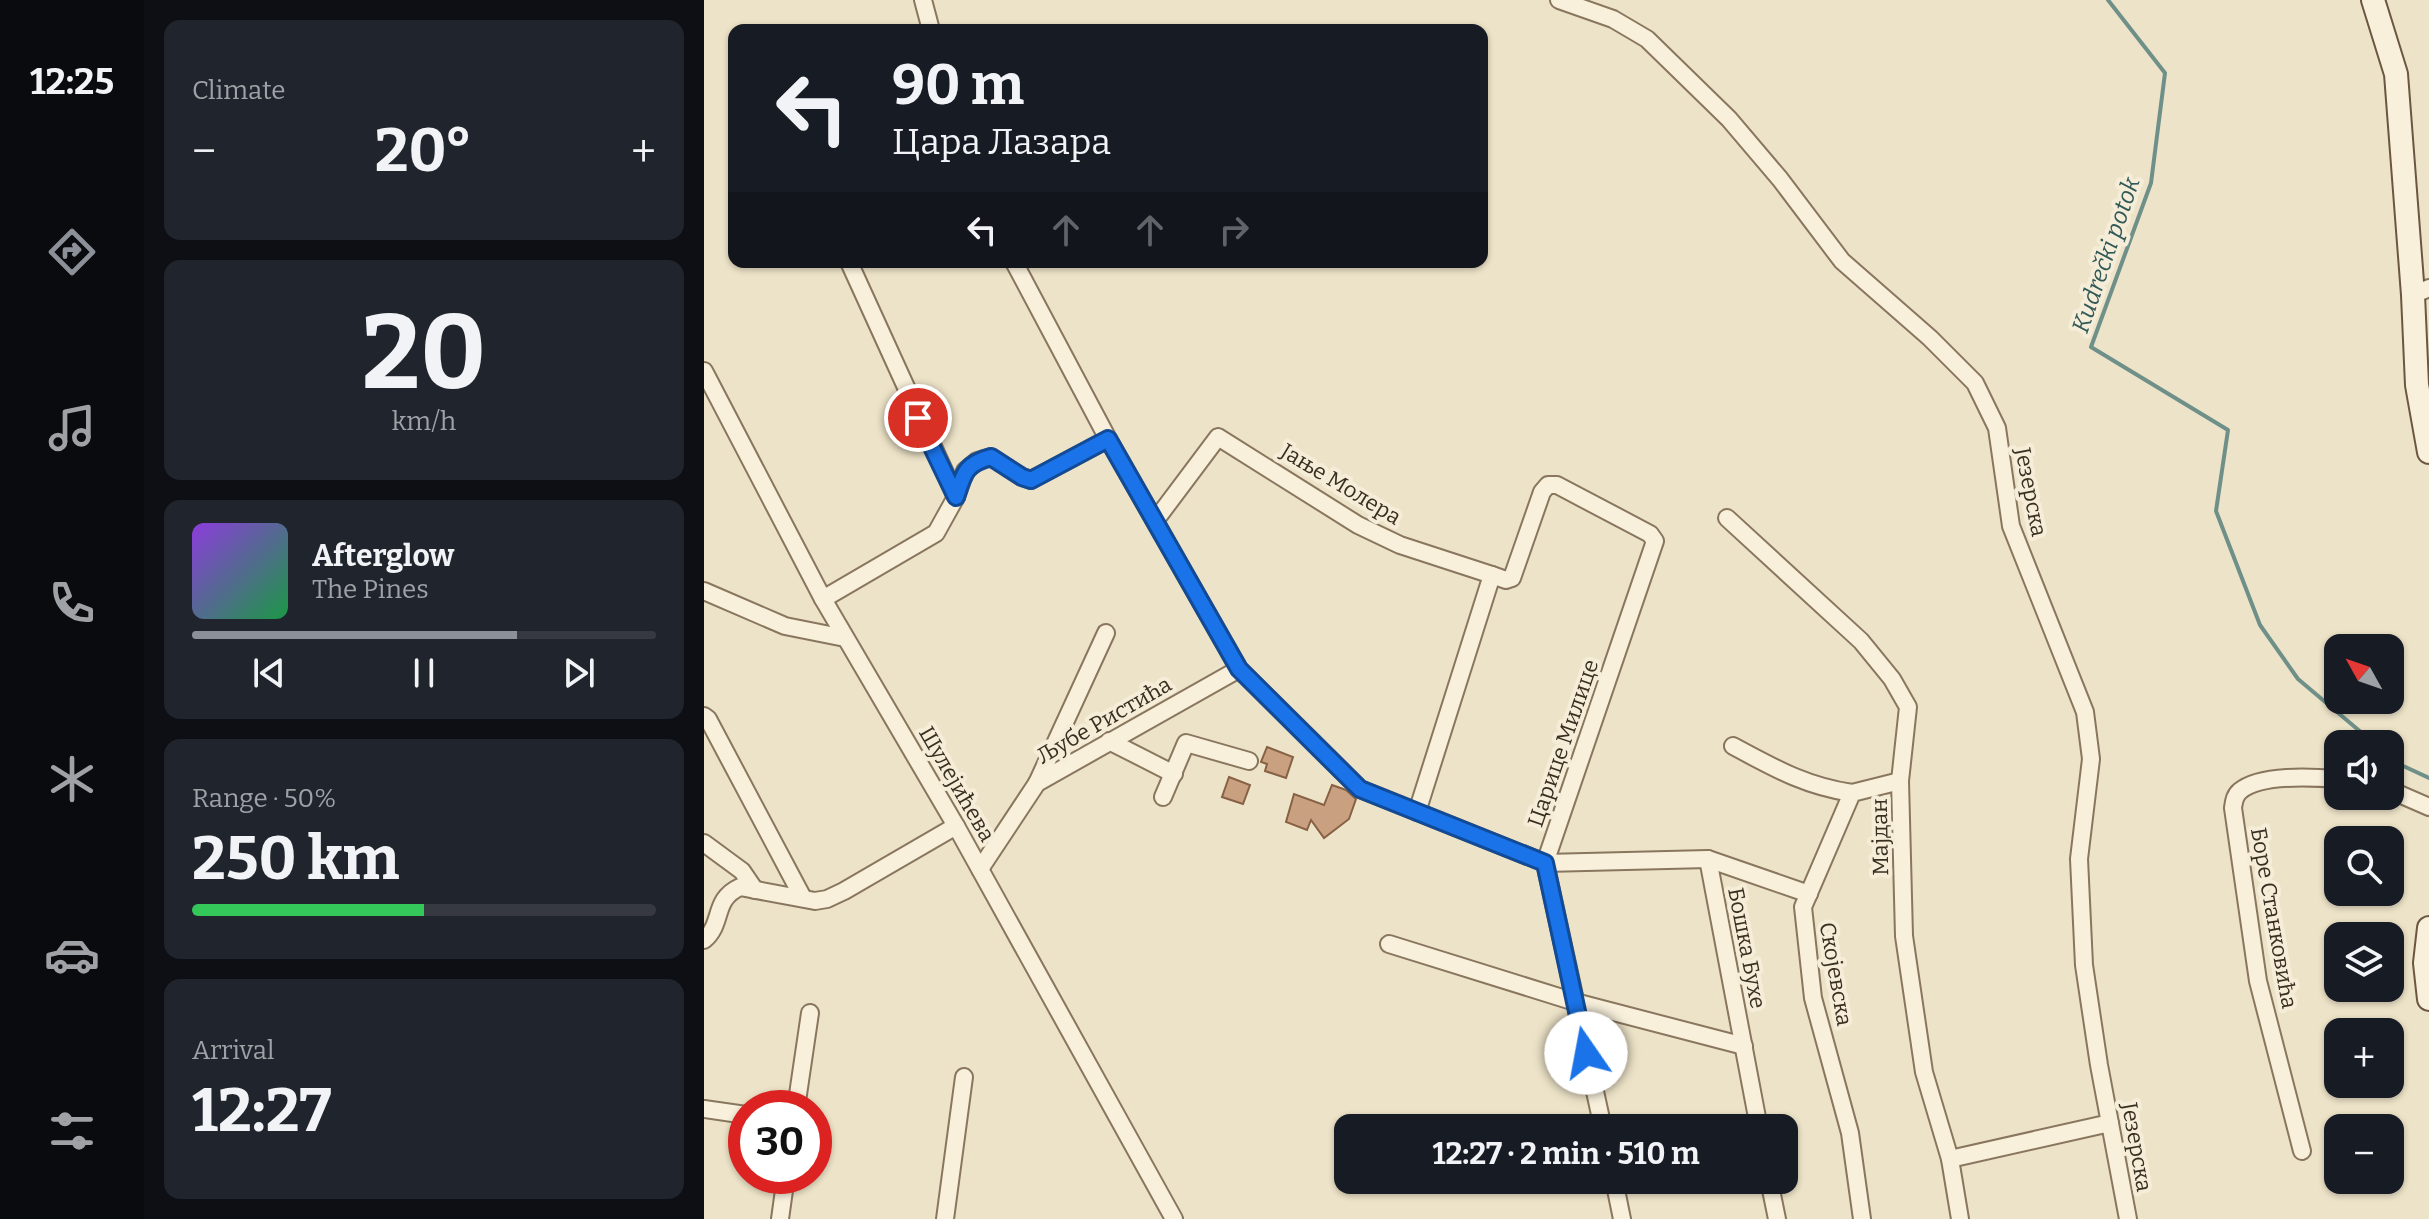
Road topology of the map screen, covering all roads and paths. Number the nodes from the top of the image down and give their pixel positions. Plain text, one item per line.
1 (923, 0) edge
2 (1559, 0) edge
3 (2373, 0) edge
4 (929, 24) edge
5 (852, 268) edge
6 (1017, 268) edge
7 (2421, 291) edge
8 (704, 371) edge
9 (1108, 439) junction
10 (2429, 452) edge
11 (956, 497) junction
12 (1729, 520) dead end
13 (1155, 521) junction
14 (1492, 575) junction
15 (704, 591) edge
16 (823, 599) junction
17 (1106, 633) dead end
18 (845, 638) junction
19 (1239, 669) junction
20 (704, 716) edge
21 (1109, 741) junction
22 (1733, 746) dead end
23 (1249, 761) dead end
24 (1174, 774) junction
25 (2324, 778) edge
26 (1900, 781) junction
27 (1037, 783) junction
28 (1852, 793) junction
29 (2404, 796) edge
30 (1163, 797) dead end
31 (2429, 807) edge
32 (1417, 812) junction
33 (956, 826) junction
34 (704, 843) edge
35 (1708, 859) junction
36 (1545, 863) junction
37 (980, 869) junction
38 (755, 890) junction
39 (1809, 894) junction
40 (803, 898) junction
41 (2429, 928) edge
42 (704, 940) edge
43 (1389, 944) dead end
44 (2429, 999) edge
45 (1575, 1002) junction
46 (810, 1013) dead end
47 (1744, 1046) junction
48 (964, 1077) dead end
49 (799, 1090) edge
50 (704, 1109) edge
51 (728, 1112) edge
52 (1600, 1114) edge
53 (1756, 1114) edge
54 (2110, 1123) junction
55 (2302, 1151) dead end
56 (1950, 1159) junction
57 (783, 1194) edge
58 (1617, 1194) edge
59 (1772, 1194) edge
60 (780, 1219) edge
61 (945, 1219) edge
62 (1174, 1219) edge
63 (1622, 1219) edge
64 (1777, 1219) edge
65 (1862, 1219) edge
66 (1960, 1219) edge
67 (2128, 1219) edge

1 - 4 street
2 - 54 street, Језерска
3 - 7 street
5 - 11 street
6 - 9 street
7 - 10 street
8 - 16 street, Шулејићева
9 - 11 street
9 - 13 street
11 - 16 street
12 - 26 street, Мајдан
13 - 14 street, Јање Молера
13 - 19 street
14 - 32 street
14 - 36 street, Царице Милице
15 - 18 street
16 - 18 street, Шулејићева
17 - 27 street
18 - 33 street, Шулејићева
19 - 21 street, Љубе Ристића
19 - 32 street
20 - 40 street
21 - 24 street
21 - 27 street, Љубе Ристића
22 - 28 street
23 - 24 street
24 - 30 street
25 - 55 street, Боре Станковића
26 - 28 street
26 - 56 street, Мајдан
27 - 37 street, Љубе Ристића
28 - 39 street, Скојевска
29 - 31 street
32 - 36 street
33 - 37 street, Шулејићева
33 - 40 street
34 - 38 street
35 - 36 street
35 - 39 street
35 - 47 street, Бошка Бухе
36 - 45 street
37 - 62 street, Шулејићева
38 - 40 street
38 - 42 street
39 - 65 street, Скојевска
41 - 44 street
43 - 45 street
45 - 47 street
45 - 52 street
46 - 49 street
47 - 53 street, Бошка Бухе
48 - 61 street
50 - 51 street
54 - 56 street
54 - 67 street, Језерска
56 - 66 street, Мајдан
57 - 60 street
58 - 63 street
59 - 64 street

